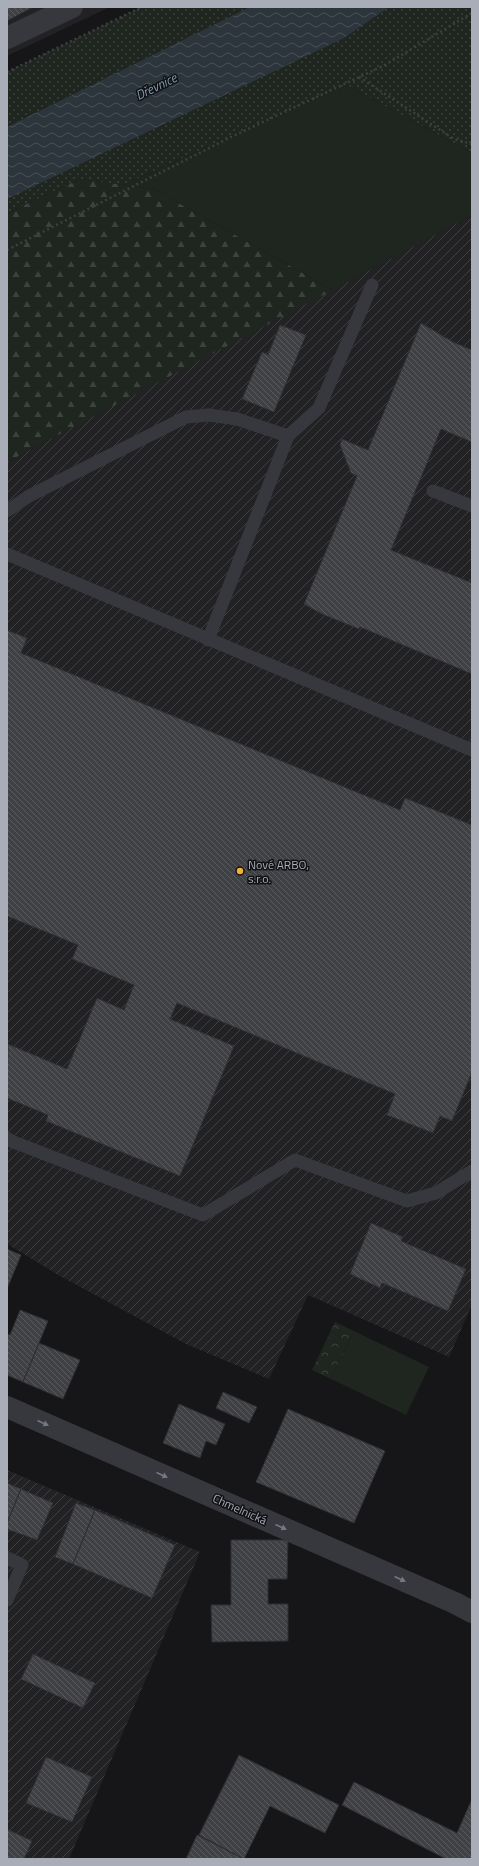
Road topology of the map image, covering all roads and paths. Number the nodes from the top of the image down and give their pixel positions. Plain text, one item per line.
1 (72, 7) edge
2 (142, 7) edge
3 (472, 13) edge
4 (7, 38) edge
5 (7, 72) edge
6 (359, 77) junction
7 (472, 144) edge
8 (7, 250) edge
9 (372, 285) dead end
10 (288, 436) junction
11 (433, 490) dead end
12 (472, 506) edge
13 (7, 511) edge
14 (7, 554) edge
15 (208, 640) junction
16 (472, 750) edge
17 (7, 1138) edge
18 (472, 1171) edge
19 (7, 1407) edge
20 (7, 1558) edge
21 (7, 1600) edge
22 (472, 1612) edge

1 - 4 street
2 - 5 path
3 - 6 path
6 - 7 path
6 - 8 path
9 - 10 lane
10 - 13 lane
10 - 15 lane
11 - 12 lane
14 - 15 lane
15 - 16 lane
17 - 18 lane
19 -> 22 street, Chmelnická
20 - 21 lane

